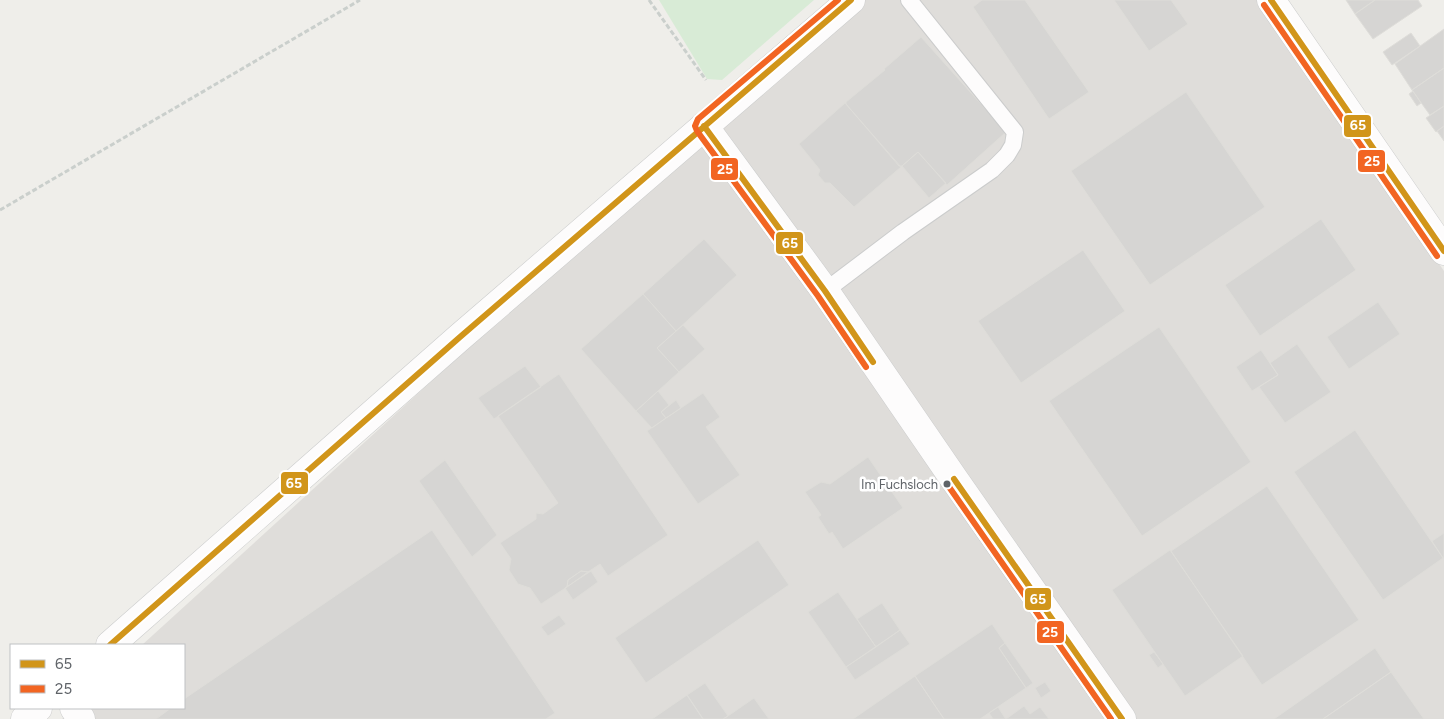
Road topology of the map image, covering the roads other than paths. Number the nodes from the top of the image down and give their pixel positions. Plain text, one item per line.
1 (851, 0) edge
2 (909, 0) edge
3 (1271, 0) edge
4 (704, 126) junction
5 (1444, 251) edge
6 (825, 291) junction
7 (111, 644) edge
8 (37, 709) edge
9 (25, 719) edge
10 (1122, 719) edge

1 - 4 street
2 - 6 lane
3 - 5 street
4 - 6 street
4 - 7 street
6 - 10 street
8 - 9 street

